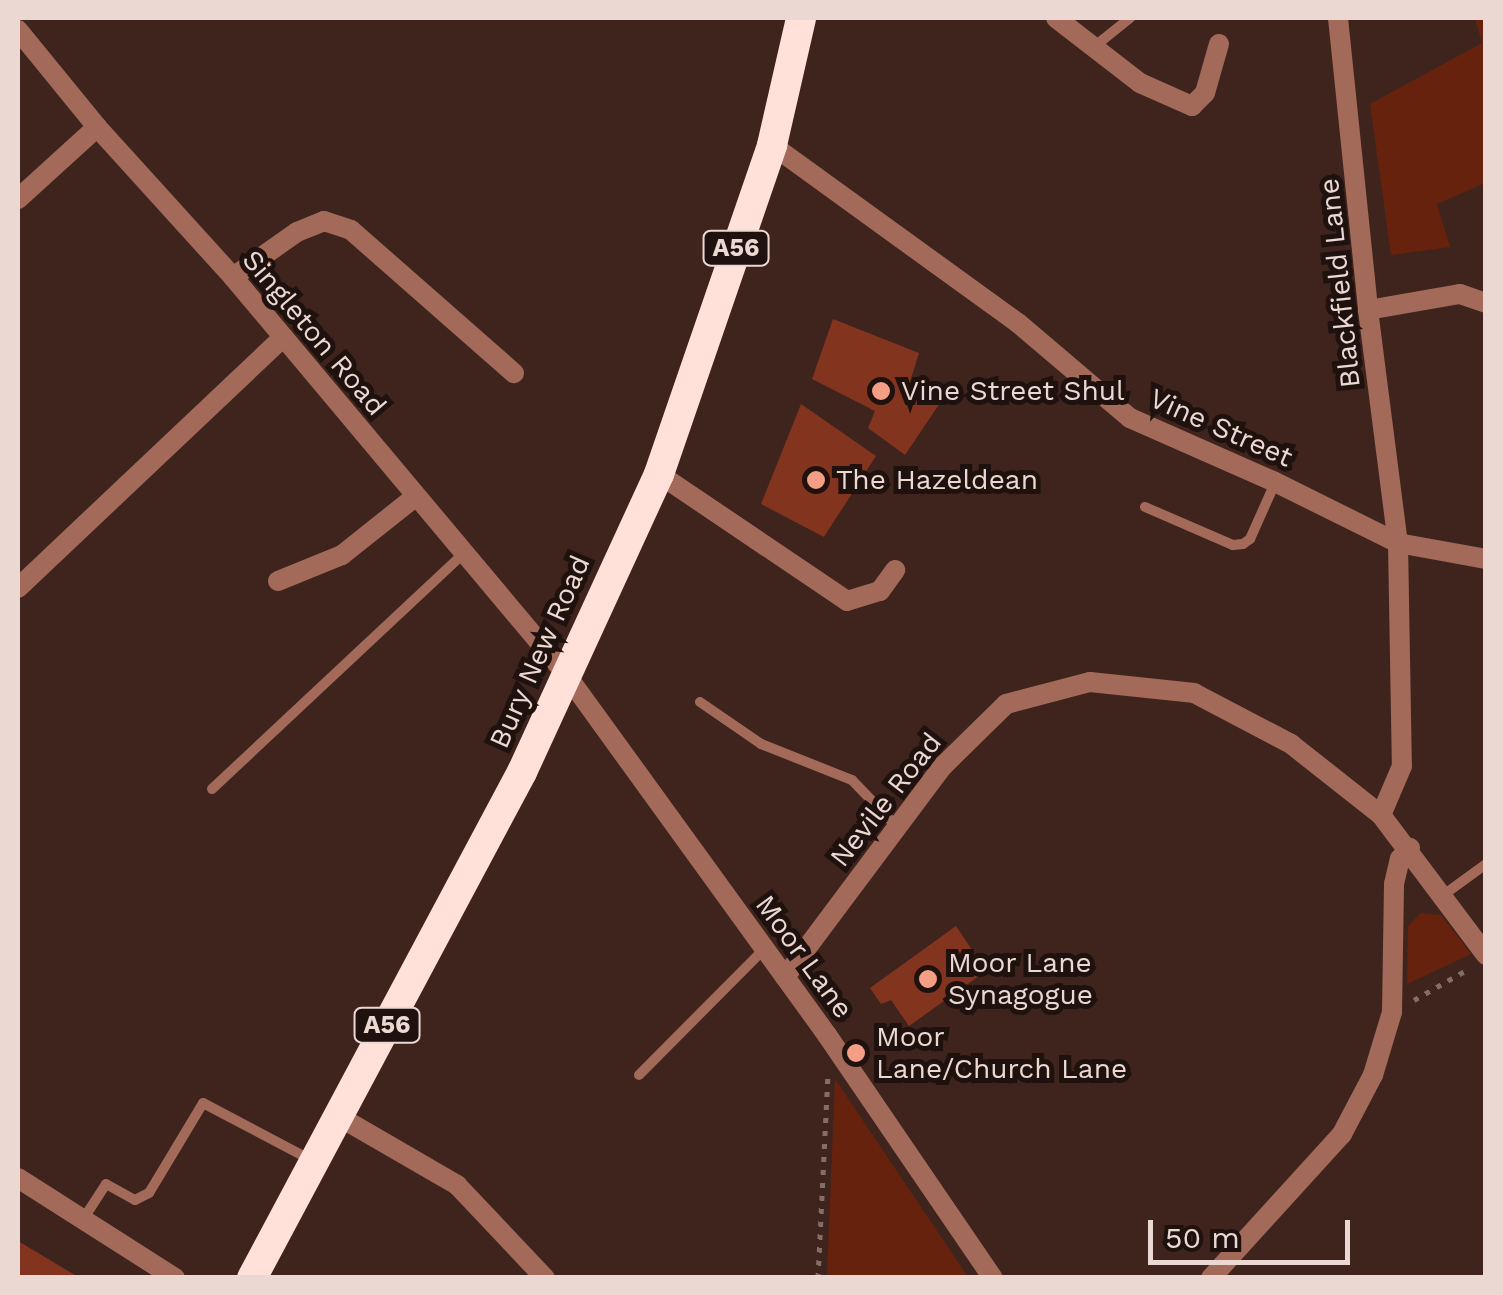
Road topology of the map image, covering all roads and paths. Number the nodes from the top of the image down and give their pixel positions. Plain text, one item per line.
1 (801, 18) edge
2 (1056, 18) edge
3 (1130, 18) edge
4 (1338, 18) edge
5 (18, 30) edge
6 (1219, 44) dead end
7 (1095, 46) junction
8 (97, 128) junction
9 (772, 145) junction
10 (18, 200) edge
11 (233, 277) junction
12 (1486, 302) edge
13 (1368, 310) junction
14 (283, 338) junction
15 (514, 373) dead end
16 (659, 474) junction
17 (1275, 482) junction
18 (414, 497) junction
19 (1145, 507) dead end
20 (1398, 543) junction
21 (462, 554) junction
22 (1486, 559) edge
23 (895, 570) dead end
24 (278, 581) dead end
25 (18, 588) edge
26 (565, 673) junction
27 (700, 702) dead end
28 (212, 789) dead end
29 (1381, 815) junction
30 (897, 827) junction
31 (1410, 848) junction
32 (1486, 864) edge
33 (1442, 896) junction
34 (764, 948) junction
35 (1486, 957) edge
36 (786, 976) junction
37 (1392, 1012) junction
38 (828, 1035) junction
39 (638, 1074) dead end
40 (338, 1116) junction
41 (314, 1162) junction
42 (18, 1178) edge
43 (82, 1222) junction
44 (174, 1278) edge
45 (252, 1278) edge
46 (546, 1278) edge
47 (818, 1278) edge
48 (993, 1278) edge
49 (1211, 1278) edge

1 - 9 highway, Bury New Road / A56
2 - 7 street
3 - 7 lane
4 - 13 street, Blackfield Lane
5 - 8 street, Singleton Road
6 - 7 street
8 - 10 street
8 - 11 street, Singleton Road
9 - 16 highway, Bury New Road / A56
9 - 17 street, Vine Street
11 - 14 street, Singleton Road
11 - 15 street
12 - 13 street
13 - 20 street, Blackfield Lane
14 - 18 street, Singleton Road
14 - 25 street
16 - 23 street
16 - 26 highway, Bury New Road / A56
17 - 19 lane
17 - 20 street, Vine Street
18 - 21 street, Singleton Road
18 - 24 street
20 - 22 street, Vine Street
20 - 29 street, Blackfield Lane
21 - 26 street, Singleton Road
21 - 28 lane
26 - 34 street, Moor Lane
26 - 40 highway, Bury New Road / A56
27 - 30 lane
29 - 30 street, Nevile Road
29 - 31 street, Nevile Road
30 - 36 street, Nevile Road
31 - 33 street, Nevile Road
31 - 37 street
32 - 33 lane
33 - 35 street, Nevile Road
34 - 36 street, Moor Lane
34 - 39 lane
35 - 37 path
36 - 38 street, Moor Lane
37 - 49 street
38 - 47 path
38 - 48 street, Moor Lane
40 - 41 highway, Bury New Road / A56
40 - 46 street
41 - 43 lane
41 - 45 highway, Bury New Road / A56
42 - 43 street
43 - 44 street

